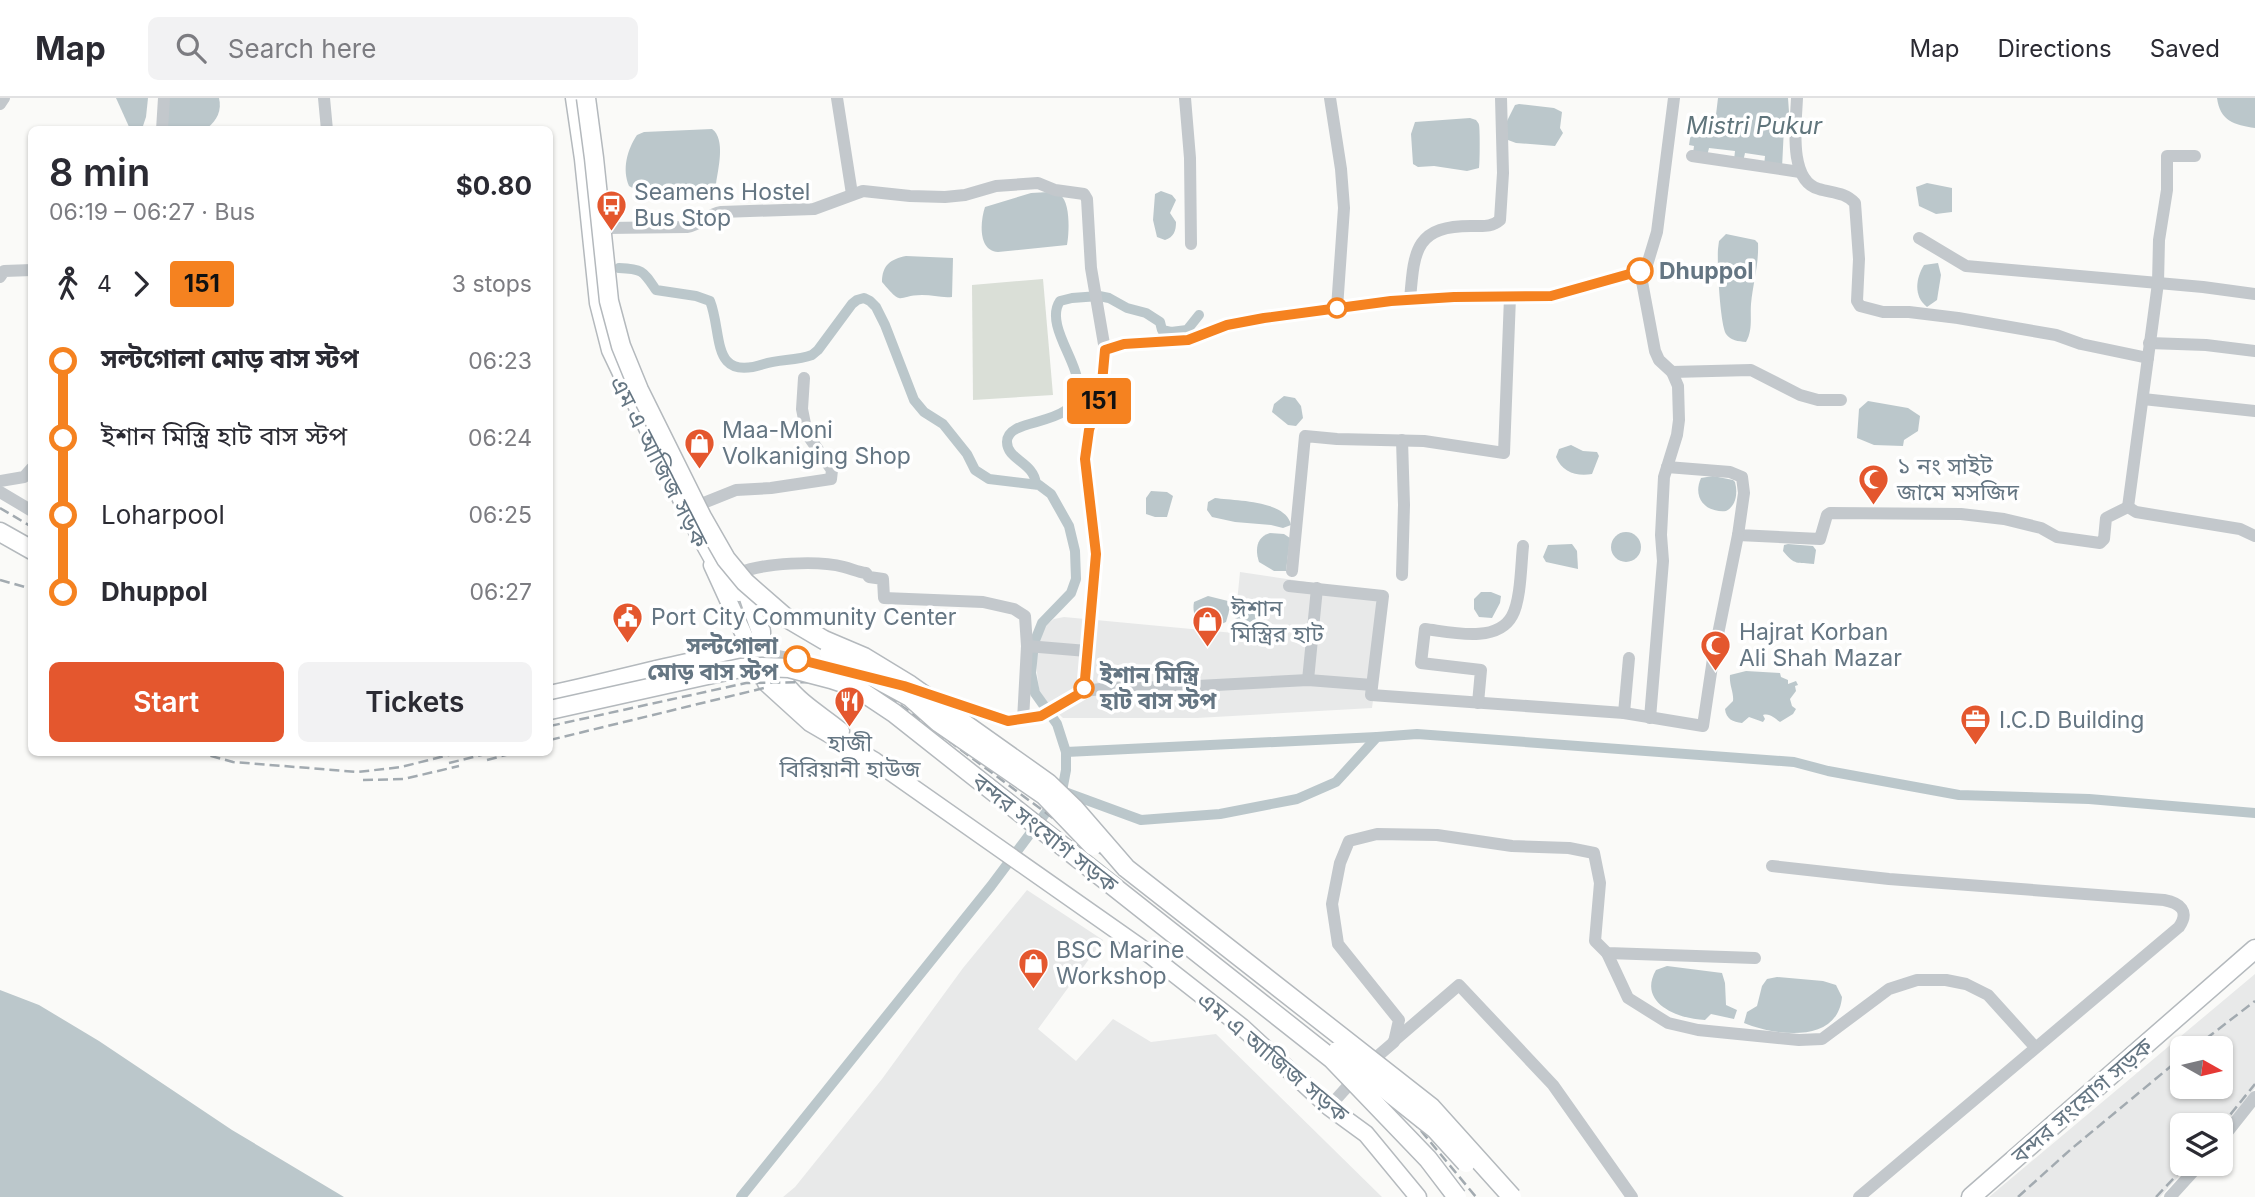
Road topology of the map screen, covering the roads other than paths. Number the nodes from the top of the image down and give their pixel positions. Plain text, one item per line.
1 (4, 98) edge
2 (164, 98) edge
3 (324, 98) edge
4 (572, 98) edge
5 (586, 98) edge
6 (591, 98) edge
7 (837, 98) edge
8 (1185, 98) edge
9 (1330, 98) edge
10 (1501, 98) edge
11 (1674, 98) edge
12 (1797, 98) edge
13 (0, 104) edge
14 (162, 126) edge
15 (327, 126) edge
16 (1692, 156) dead end
17 (2195, 156) dead end
18 (1800, 172) junction
19 (852, 194) junction
20 (606, 228) junction
21 (1919, 237) dead end
22 (1191, 244) dead end
23 (28, 270) edge
24 (1640, 271) junction
25 (0, 277) edge
26 (2158, 283) junction
27 (2255, 294) edge
28 (1510, 297) junction
29 (1410, 300) junction
30 (1337, 308) junction
31 (2149, 343) junction
32 (1105, 350) junction
33 (2255, 351) edge
34 (2148, 358) junction
35 (1672, 372) junction
36 (804, 378) dead end
37 (2143, 399) junction
38 (1841, 400) dead end
39 (2255, 411) edge
40 (1402, 440) junction
41 (1667, 467) junction
42 (28, 472) edge
43 (0, 481) edge
44 (0, 492) edge
45 (701, 504) junction
46 (2128, 506) junction
47 (28, 509) edge
48 (0, 532) edge
49 (1738, 535) junction
50 (2255, 536) edge
51 (1522, 546) dead end
52 (28, 548) edge
53 (1292, 571) dead end
54 (1402, 575) dead end
55 (739, 583) junction
56 (1289, 586) dead end
57 (1317, 588) junction
58 (761, 631) junction
59 (1027, 646) junction
60 (1087, 650) junction
61 (750, 652) junction
62 (770, 654) junction
63 (1629, 658) dead end
64 (1308, 680) junction
65 (1372, 685) junction
66 (1084, 691) junction
67 (553, 694) edge
68 (1478, 704) junction
69 (553, 709) edge
70 (1624, 713) junction
71 (1650, 718) junction
72 (1023, 720) junction
73 (875, 761) junction
74 (1772, 866) dead end
75 (2255, 949) edge
76 (1607, 953) junction
77 (1755, 958) dead end
78 (1394, 1042) junction
79 (2035, 1047) junction
80 (2255, 1097) edge
81 (1329, 1107) junction
82 (2233, 1125) edge
83 (2189, 1176) edge
84 (1418, 1197) edge
85 (1457, 1197) edge
86 (1496, 1197) edge
87 (1512, 1197) edge
88 (1632, 1197) edge
89 (1859, 1197) edge
90 (1972, 1197) edge
91 (2170, 1197) edge

1 - 13 street
2 - 14 street
3 - 15 street
4 - 55 highway
4 - 61 main road, এম এ আজিজ সড়ক
5 - 87 highway, bridge
6 - 20 main road, এম এ আজিজ সড়ক
7 - 19 street
8 - 22 street
9 - 30 street
10 - 29 street
11 - 24 street
12 - 18 street
16 - 18 street
17 - 26 street
18 - 34 street
19 - 20 street
19 - 32 street
20 - 45 main road, এম এ আজিজ সড়ক
21 - 26 street
23 - 25 street
24 - 28 street
24 - 35 street
26 - 27 street
26 - 31 street
28 - 29 street
28 - 40 street
29 - 30 street
30 - 32 street
31 - 33 street
31 - 34 street
32 - 60 street
34 - 37 street
35 - 38 street
35 - 41 street
36 - 45 street
37 - 39 street
37 - 46 street
40 - 53 street
40 - 54 street
41 - 49 street
41 - 71 street
42 - 43 street
44 - 47 street
45 - 55 main road, এম এ আজিজ সড়ক
46 - 49 street
46 - 50 street
48 - 52 highway
49 - 71 street
51 - 68 street
55 - 58 main road, এম এ আজিজ সড়ক
55 - 59 street
55 - 86 highway, bridge
56 - 57 street
57 - 64 street
57 - 65 street
58 - 61 highway
58 - 62 main road, এম এ আজিজ সড়ক
59 - 60 street
59 - 72 street
60 - 66 street
61 - 67 highway
61 - 73 main road, এম এ আজিজ সড়ক
62 - 72 street
62 - 73 main road, এম এ আজিজ সড়ক
63 - 70 street
64 - 65 street
64 - 66 street
65 - 68 street
66 - 72 street
68 - 70 street
69 - 85 highway, বন্দর সংযোগ সড়ক, bridge
70 - 71 street
73 - 81 main road, এম এ আজিজ সড়ক
74 - 79 street
75 - 90 highway, বন্দর সংযোগ সড়ক
76 - 77 street
76 - 78 street
76 - 79 street
78 - 81 street
78 - 88 street
79 - 89 street
80 - 82 street
81 - 84 main road, এম এ আজিজ সড়ক
83 - 91 street

